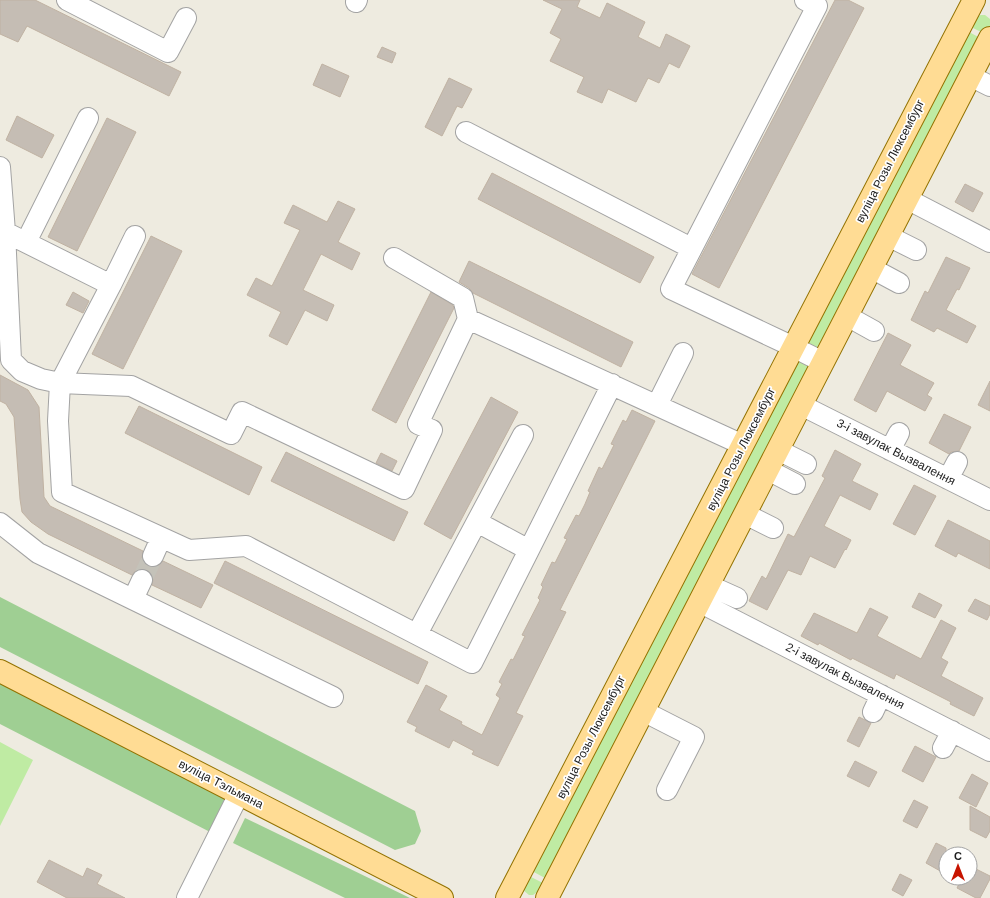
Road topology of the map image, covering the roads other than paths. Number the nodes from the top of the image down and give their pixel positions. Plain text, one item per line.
1 (67, 0) edge
2 (974, 0) edge
3 (814, 2) edge
4 (186, 18) dead end
5 (990, 38) edge
6 (970, 76) junction
7 (990, 86) edge
8 (88, 118) dead end
9 (466, 132) dead end
10 (0, 167) edge
11 (907, 198) junction
12 (5, 232) junction
13 (135, 236) dead end
14 (888, 236) junction
15 (26, 242) junction
16 (990, 242) edge
17 (691, 248) junction
18 (916, 250) dead end
19 (394, 258) dead end
20 (871, 268) junction
21 (899, 283) dead end
22 (111, 284) junction
23 (847, 316) junction
24 (468, 319) junction
25 (874, 331) dead end
26 (794, 347) junction
27 (683, 353) dead end
28 (823, 362) junction
29 (50, 381) junction
30 (612, 384) junction
31 (801, 404) junction
32 (657, 405) junction
33 (524, 435) dead end
34 (743, 445) junction
35 (778, 450) junction
36 (806, 464) dead end
37 (768, 470) junction
38 (795, 484) dead end
39 (990, 500) edge
40 (745, 514) junction
41 (477, 522) junction
42 (0, 523) edge
43 (773, 528) dead end
44 (161, 538) junction
45 (529, 550) junction
46 (153, 556) tunnel mouth
47 (142, 580) tunnel mouth
48 (704, 593) junction
49 (737, 598) dead end
50 (133, 599) junction
51 (417, 634) junction
52 (0, 671) edge
53 (333, 697) dead end
54 (643, 711) junction
55 (990, 751) edge
56 (667, 790) dead end
57 (239, 794) junction
58 (187, 898) edge
59 (442, 898) edge
60 (507, 898) edge
61 (547, 898) edge

1 - 4 street
2 - 26 main road, вуліца Розы Люксембург
3 - 17 street
5 - 6 main road
6 - 7 street
6 - 11 main road
8 - 15 street
9 - 17 street
10 - 12 street
11 - 14 main road
11 - 16 street
12 - 15 street
12 - 29 street
13 - 22 street
14 - 18 street
14 - 20 main road
15 - 22 street
17 - 26 street
19 - 24 street
20 - 21 street
20 - 23 main road
22 - 29 street
23 - 25 street
23 - 28 main road
24 - 29 street
24 - 30 street
26 - 28 street
26 - 34 main road, вуліца Розы Люксембург
27 - 32 street
28 - 31 main road
29 - 44 street
30 - 32 street
30 - 45 street
31 - 35 main road
31 - 39 street, 3-і завулак Вызвалення
32 - 34 street
33 - 41 street
34 - 60 main road, вуліца Розы Люксембург
35 - 36 street
35 - 37 main road
37 - 38 street
37 - 40 main road
40 - 43 street
40 - 48 main road
41 - 45 street
41 - 51 street
42 - 50 street
44 - 46 street
44 - 51 street
45 - 51 street
47 - 50 street
48 - 49 street
48 - 54 main road
48 - 55 street, 2-і завулак Вызвалення
50 - 53 street
52 - 57 main road, вуліца Тэльмана
54 - 56 street
54 - 61 main road
57 - 58 street
57 - 59 main road, вуліца Тэльмана

